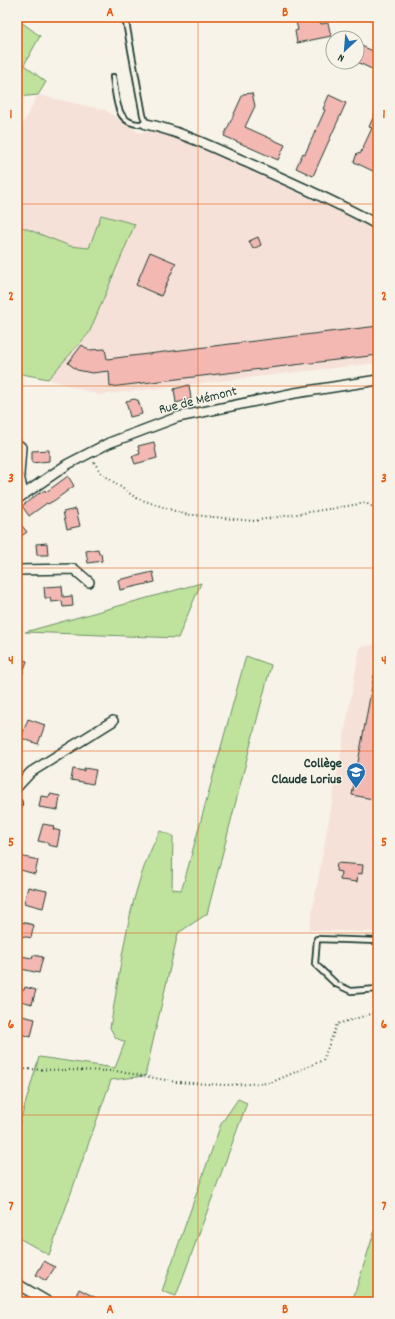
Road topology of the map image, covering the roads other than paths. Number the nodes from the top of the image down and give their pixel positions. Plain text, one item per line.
1 (125, 17) edge
2 (113, 77) dead end
3 (146, 124) junction
4 (378, 225) edge
5 (378, 380) edge
6 (17, 444) edge
7 (20, 497) edge
8 (17, 570) edge
9 (89, 582) dead end
10 (113, 721) dead end
11 (17, 787) edge
12 (378, 941) edge
13 (378, 989) edge
14 (17, 1284) edge
15 (48, 1302) edge

1 - 3 lane
2 - 3 lane
3 - 4 street
5 - 7 street, Rue de Mémont
6 - 7 street
8 - 9 street
10 - 11 street
12 - 13 lane
14 - 15 street

